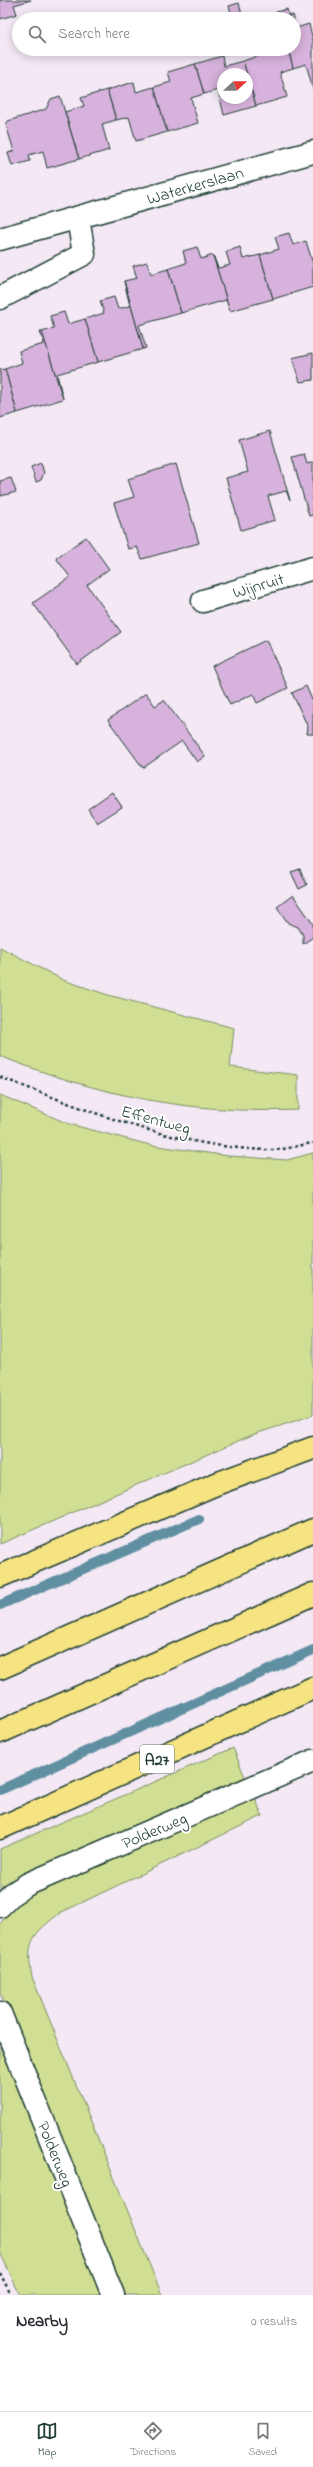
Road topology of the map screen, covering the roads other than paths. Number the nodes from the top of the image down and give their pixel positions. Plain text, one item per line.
1 (313, 152) edge
2 (78, 218) junction
3 (0, 239) edge
4 (0, 298) edge
5 (313, 568) edge
6 (203, 601) dead end
7 (313, 1448) edge
8 (313, 1530) edge
9 (0, 1576) edge
10 (313, 1594) edge
11 (0, 1668) edge
12 (313, 1688) edge
13 (0, 1732) edge
14 (313, 1761) edge
15 (0, 1828) edge
16 (0, 1906) edge
17 (0, 2013) edge
18 (113, 2295) edge

1 - 2 street, Waterkerslaan
2 - 3 street, Waterkerslaan
2 - 4 street
5 - 6 street, Wijnruit
7 - 9 highway
8 - 11 highway
10 - 13 highway
12 - 15 highway, A27
14 - 16 street, Polderweg
17 - 18 street, Polderweg

